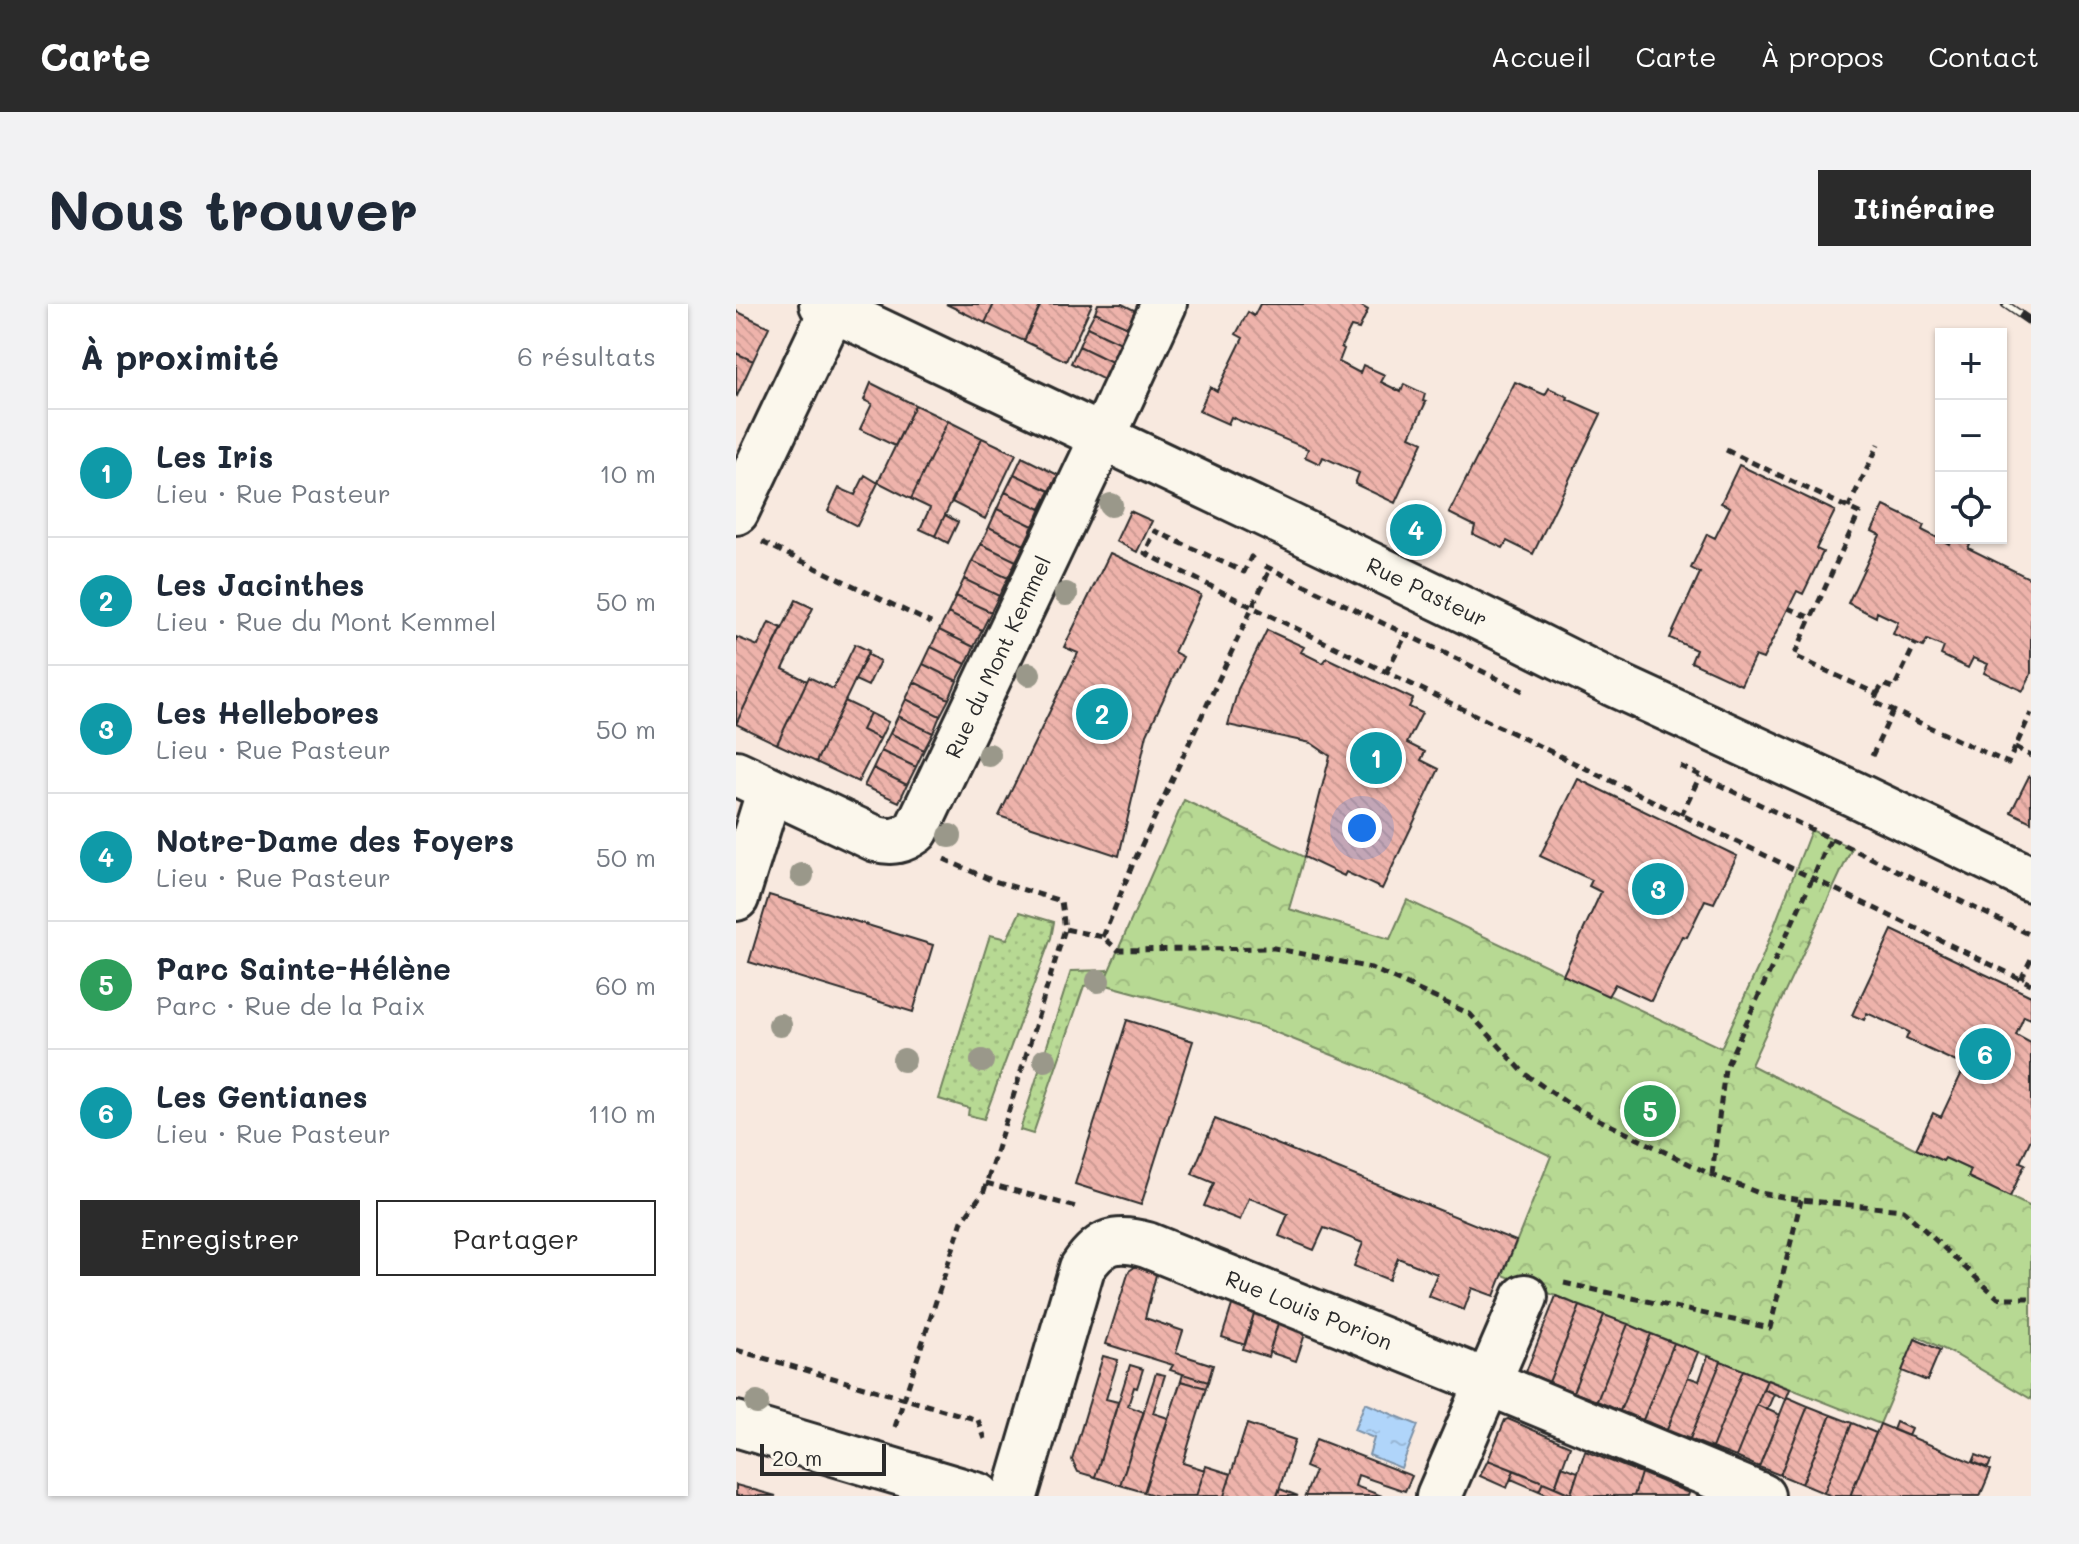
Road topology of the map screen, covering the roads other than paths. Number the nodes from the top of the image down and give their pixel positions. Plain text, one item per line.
1 (1164, 304) edge
2 (830, 306) edge
3 (1103, 437) junction
4 (743, 524) edge
5 (753, 781) edge
6 (2031, 879) edge
7 (736, 898) edge
8 (1525, 1297) road end
9 (1487, 1382) junction
10 (736, 1424) edge
11 (979, 1496) edge
12 (1015, 1496) edge
13 (1439, 1496) edge
14 (1762, 1496) edge

1 - 3 street, Rue du Mont Kemmel
2 - 3 street, Rue Pasteur
2 - 4 street
3 - 5 street, Rue du Mont Kemmel
3 - 6 street, Rue Pasteur
5 - 7 street
8 - 9 street
9 - 12 street, Rue Louis Porion
9 - 13 street
9 - 14 street, Rue Louis Porion
10 - 11 street

